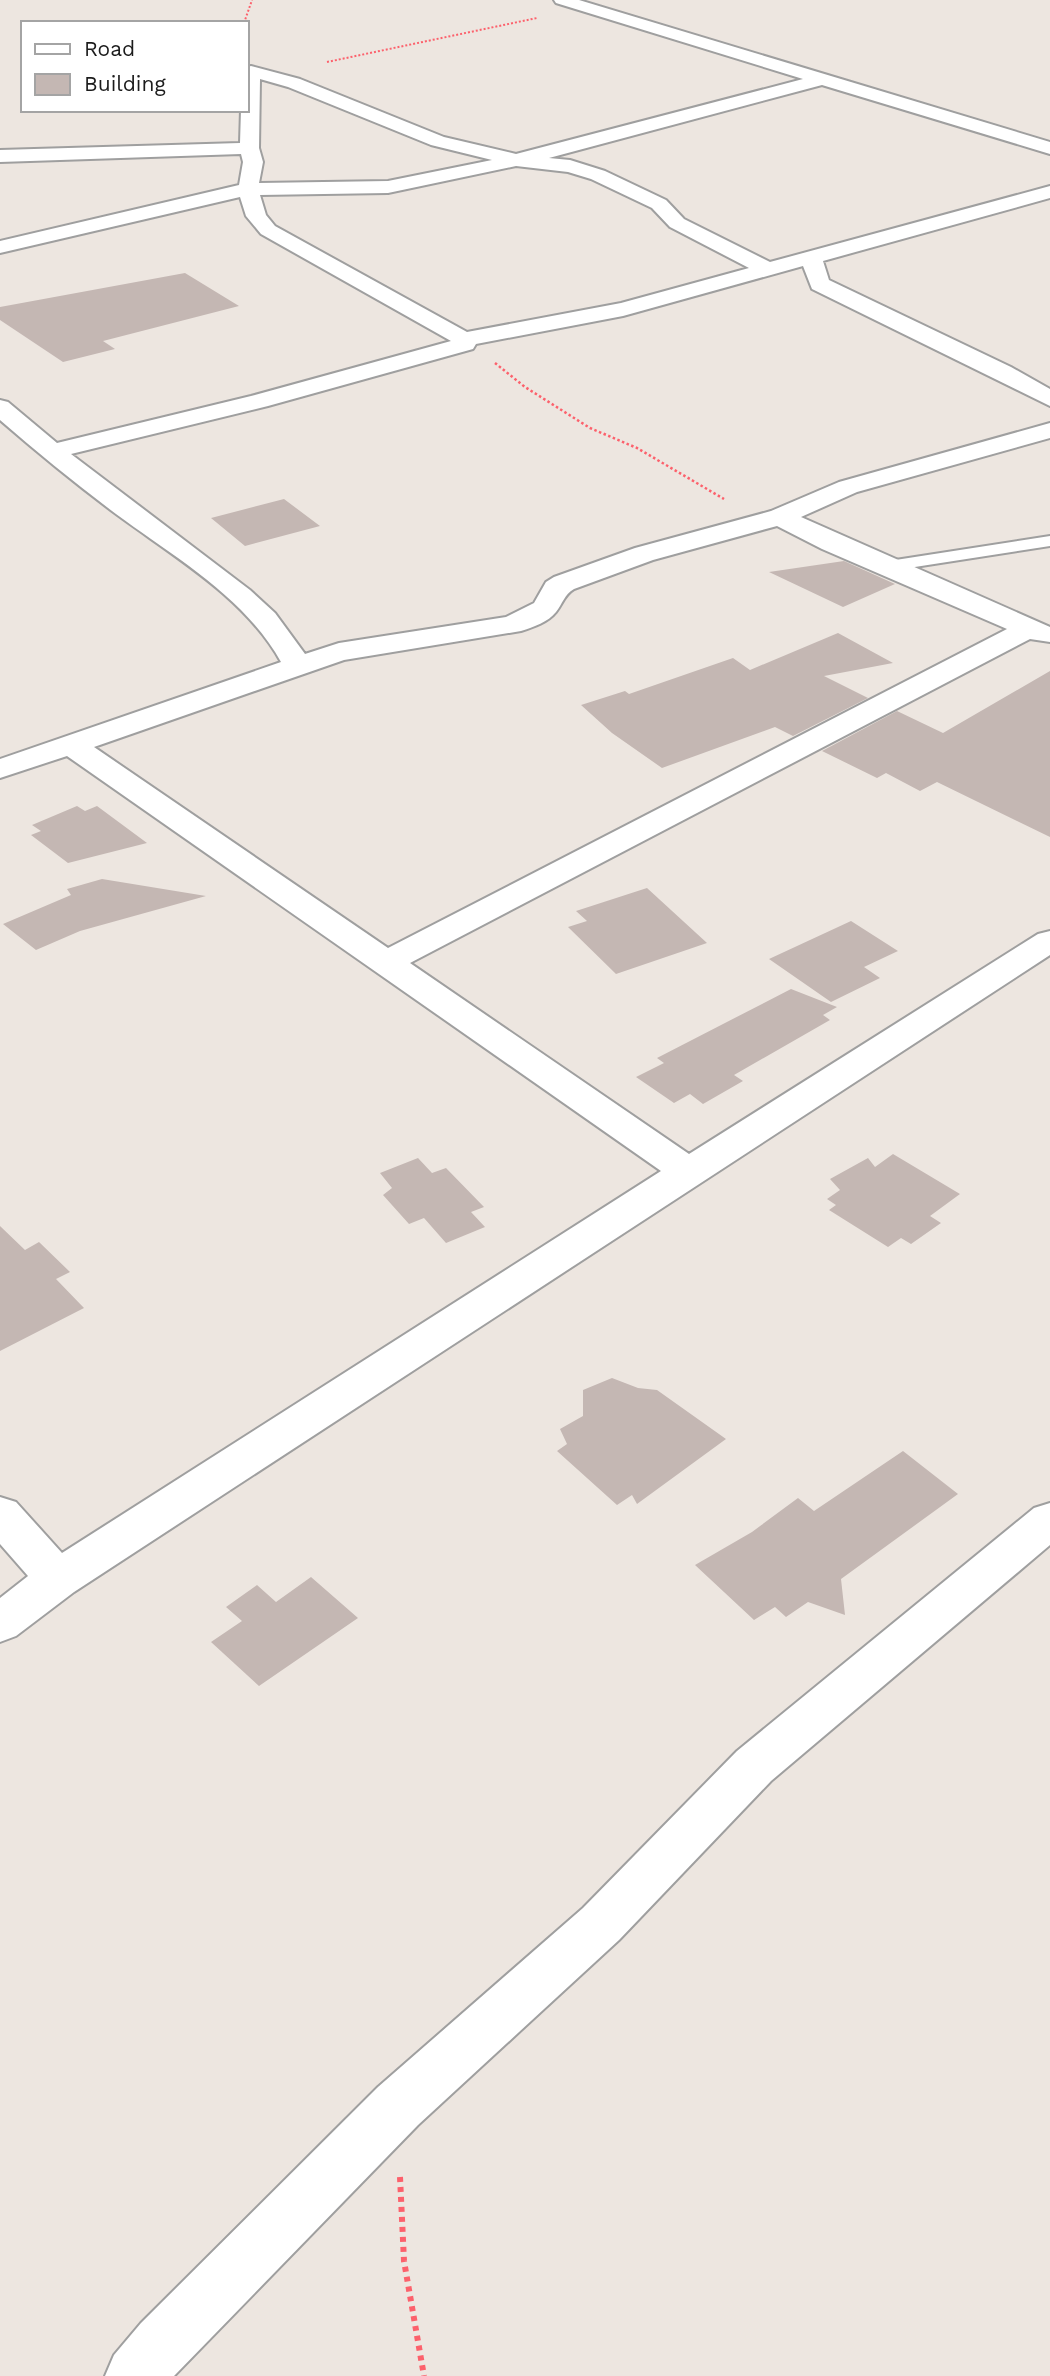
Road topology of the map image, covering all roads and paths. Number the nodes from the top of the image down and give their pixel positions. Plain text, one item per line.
1 (252, 0) edge
2 (562, 0) edge
3 (586, 8) junction
4 (245, 21) edge
5 (321, 62) dead end
6 (826, 78) junction
7 (249, 148) junction
8 (1050, 148) edge
9 (0, 156) edge
10 (516, 160) junction
11 (248, 189) junction
12 (1050, 192) edge
13 (0, 247) edge
14 (811, 258) junction
15 (767, 269) junction
16 (736, 278) junction
17 (820, 284) junction
18 (464, 342) junction
19 (1050, 399) edge
20 (0, 407) edge
21 (1050, 430) edge
22 (52, 451) junction
23 (768, 519) junction
24 (1050, 541) edge
25 (889, 566) junction
26 (1040, 633) edge
27 (297, 666) junction
28 (70, 744) junction
29 (0, 769) edge
30 (1050, 941) edge
31 (389, 961) junction
32 (689, 1172) junction
33 (0, 1514) edge
34 (1050, 1520) edge
35 (58, 1579) junction
36 (0, 1623) edge
37 (398, 2106) junction
38 (135, 2376) edge
39 (424, 2376) edge

1 - 4 path
2 - 3 street
3 - 5 path
3 - 6 street
6 - 8 street
6 - 10 street
7 - 9 street
7 - 10 street
7 - 11 street
10 - 11 street
10 - 15 street
11 - 13 street
11 - 18 street
12 - 14 street
14 - 15 street
14 - 17 street
15 - 16 street
16 - 17 street
16 - 18 street
17 - 19 street
18 - 22 street
18 - 23 path
20 - 22 street
21 - 23 street
22 - 27 street
23 - 25 street
23 - 27 street
24 - 25 lane
25 - 26 street
26 - 31 street
27 - 28 street
28 - 29 street
28 - 31 street
30 - 32 street
31 - 32 street
32 - 35 street
33 - 35 street
34 - 37 street
35 - 36 street
37 - 38 street
37 - 39 path

